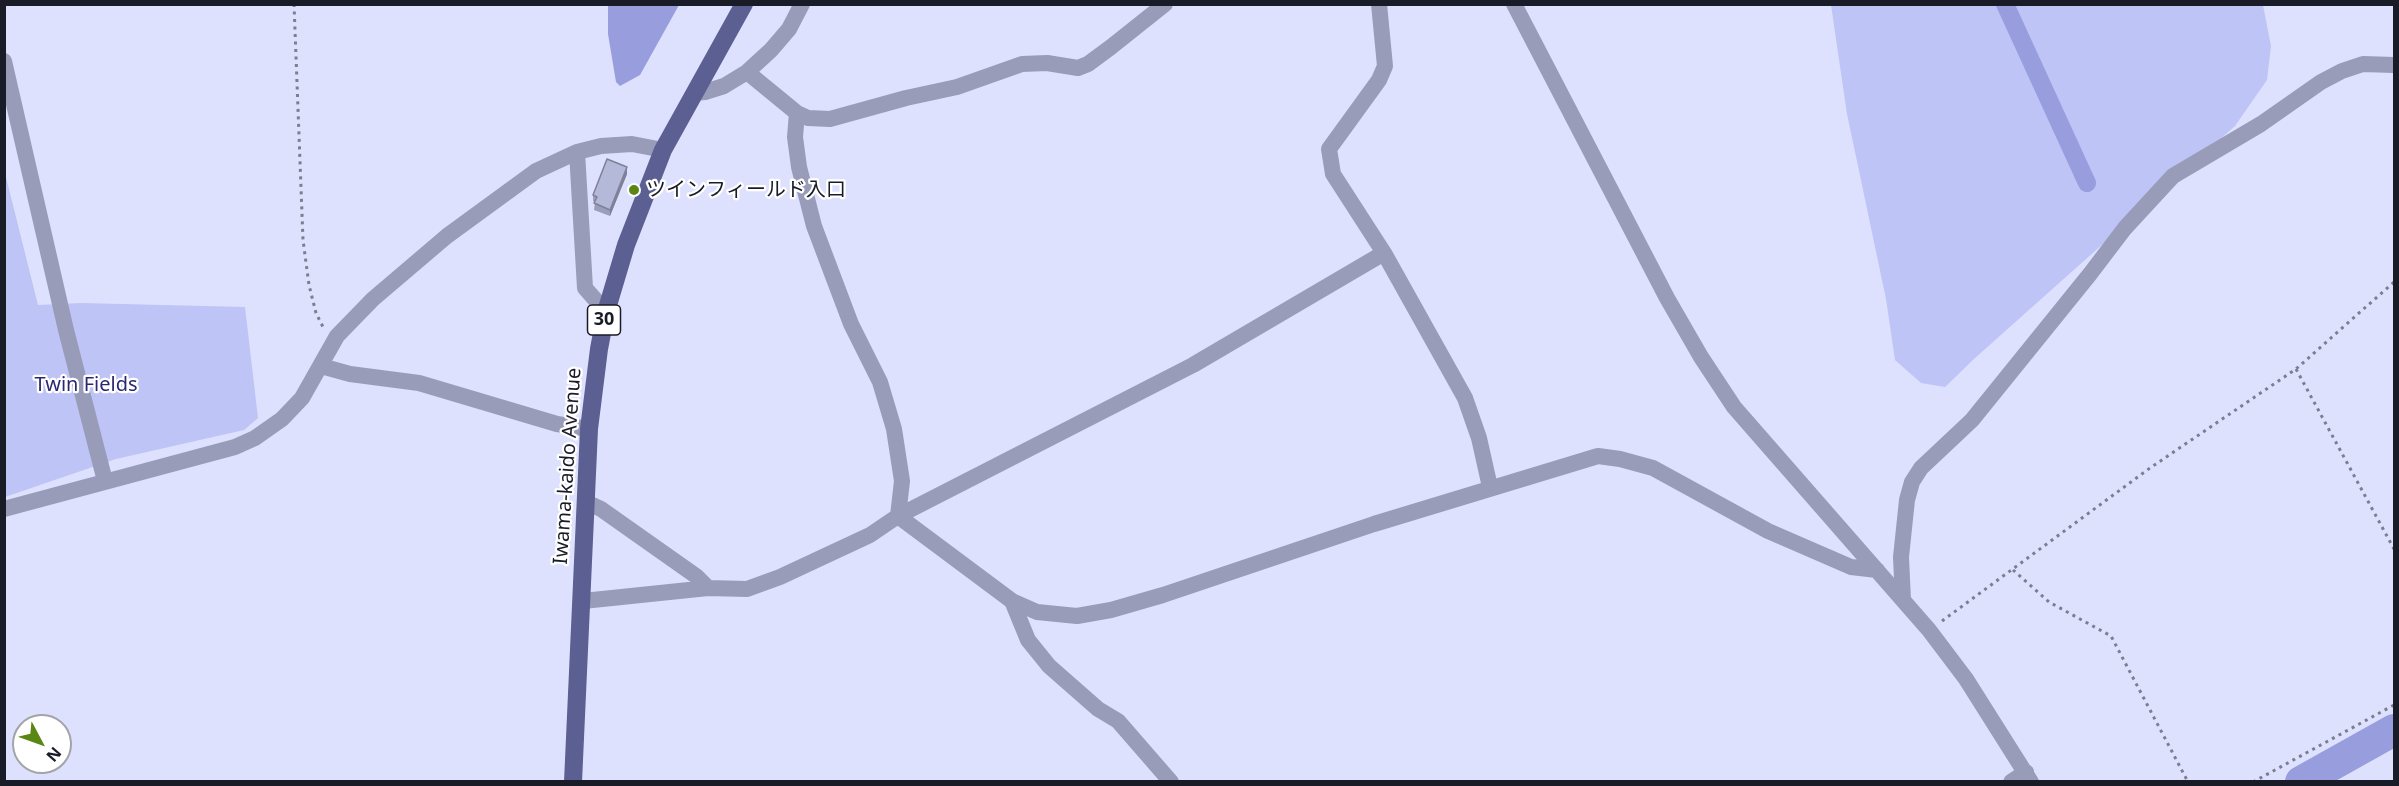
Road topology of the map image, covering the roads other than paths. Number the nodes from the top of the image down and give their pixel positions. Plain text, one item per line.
1 (744, 4) edge
2 (802, 4) edge
3 (1165, 4) edge
4 (1379, 4) edge
5 (1514, 4) edge
6 (4, 61) edge
7 (2394, 65) edge
8 (747, 72) junction
9 (694, 93) junction
10 (797, 113) junction
11 (663, 150) junction
12 (577, 152) junction
13 (1384, 253) junction
14 (606, 312) junction
15 (321, 366) junction
16 (589, 429) junction
17 (105, 481) junction
18 (1490, 487) junction
19 (586, 502) junction
20 (4, 509) edge
21 (898, 516) junction
22 (1877, 570) junction
23 (708, 588) junction
24 (1903, 600) junction
25 (583, 601) junction
26 (1012, 601) junction
27 (2029, 777) edge
28 (573, 782) edge
29 (1171, 782) edge
30 (2011, 782) edge

1 - 9 main road, Iwama-kaido Avenue / 30
2 - 8 street
3 - 10 street
4 - 13 street
5 - 22 street
6 - 17 street
7 - 24 street
8 - 9 street
8 - 10 street
9 - 11 main road, Iwama-kaido Avenue / 30
10 - 21 street
11 - 12 street
11 - 14 main road, Iwama-kaido Avenue / 30
12 - 14 street
12 - 15 street
13 - 18 street
13 - 21 street
14 - 16 main road, Iwama-kaido Avenue / 30
15 - 16 street
15 - 17 street
16 - 19 main road, Iwama-kaido Avenue / 30
17 - 20 street
18 - 22 street
18 - 26 street
19 - 23 street
19 - 25 main road, Iwama-kaido Avenue / 30
21 - 23 street
21 - 26 street
22 - 24 street
23 - 25 street
24 - 27 street
25 - 28 main road, Iwama-kaido Avenue / 30
26 - 29 street
27 - 30 street

